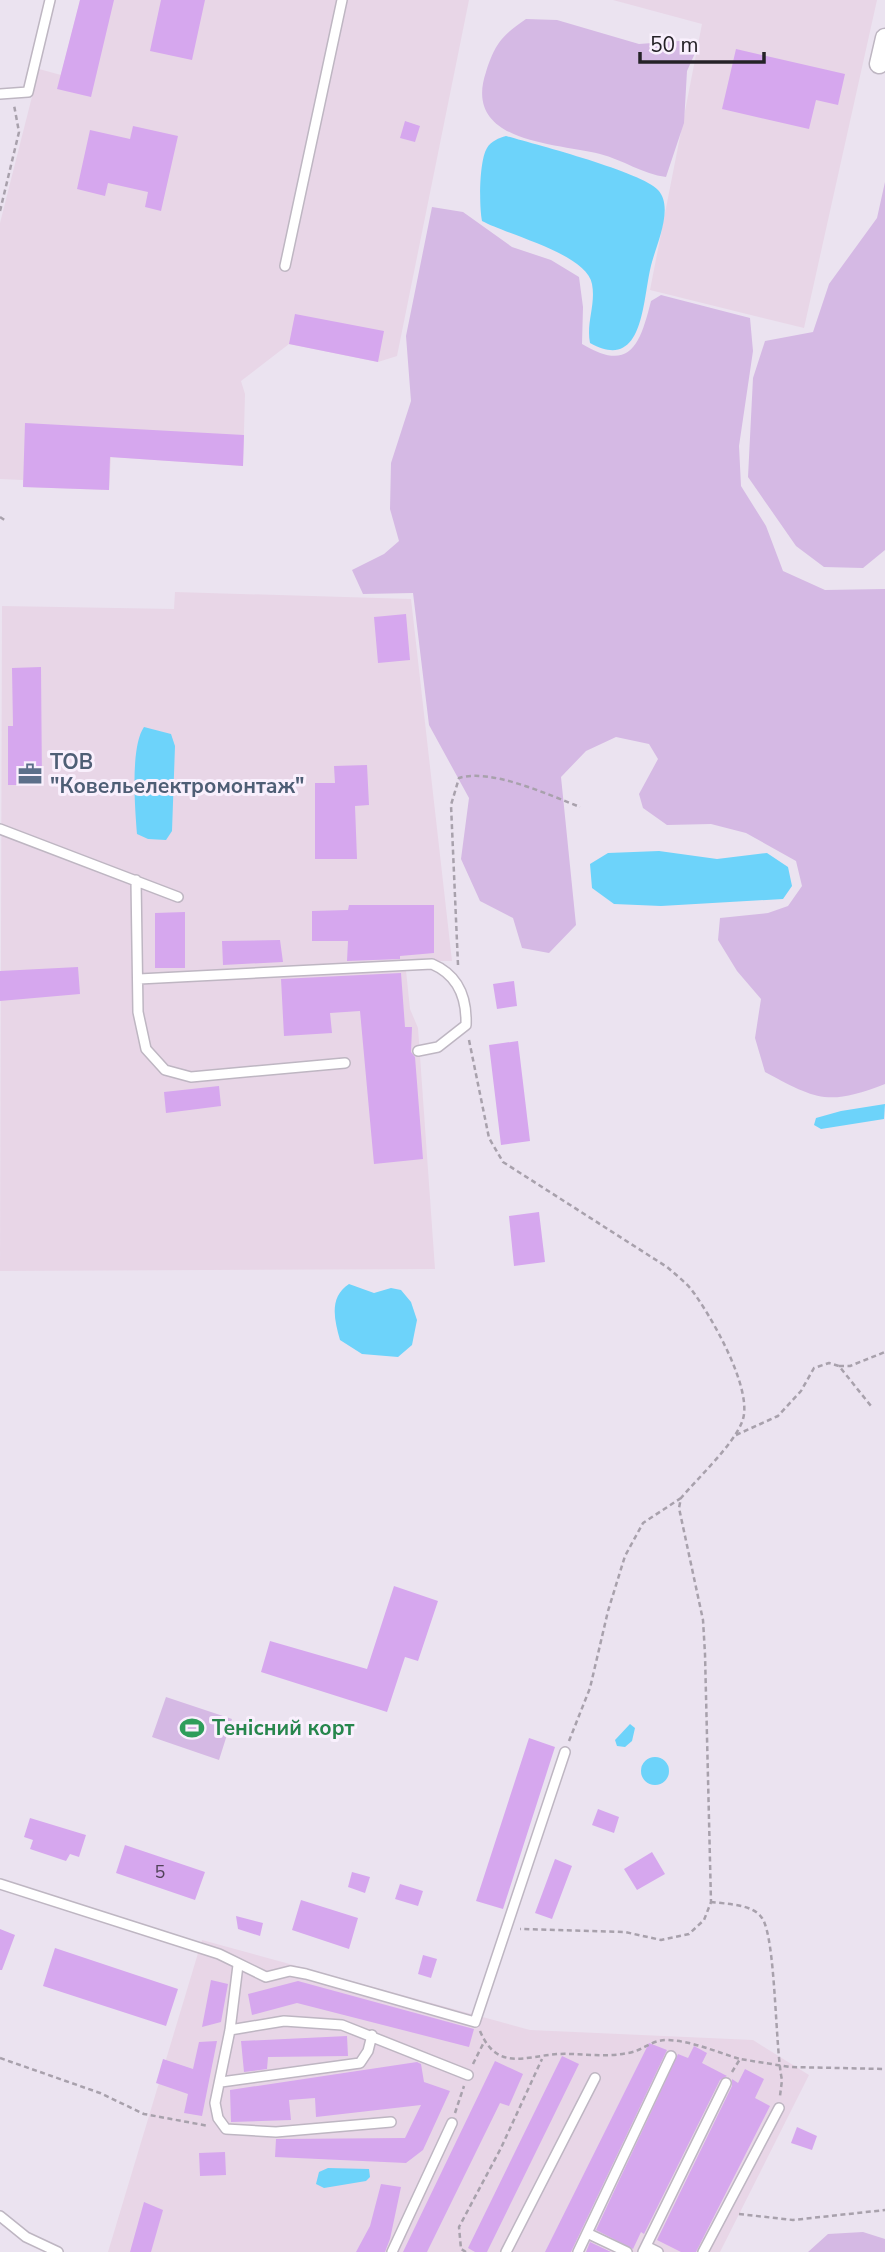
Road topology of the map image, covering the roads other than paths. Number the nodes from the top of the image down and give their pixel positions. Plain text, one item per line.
1 (50, 0) edge
2 (342, 0) edge
3 (885, 38) edge
4 (879, 64) dead end
5 (0, 94) edge
6 (285, 266) dead end
7 (0, 829) edge
8 (136, 880) junction
9 (178, 897) dead end
10 (139, 979) junction
11 (418, 1051) dead end
12 (345, 1063) dead end
13 (565, 1752) road end
14 (0, 1884) edge
15 (238, 1965) junction
16 (230, 2030) junction
17 (372, 2035) junction
18 (671, 2056) dead end
19 (468, 2074) road end
20 (595, 2078) dead end
21 (221, 2082) junction
22 (726, 2083) road end
23 (779, 2108) road end
24 (391, 2122) dead end
25 (452, 2123) road end
26 (0, 2216) edge
27 (587, 2233) junction
28 (645, 2249) edge
29 (58, 2252) edge
30 (391, 2252) edge
31 (506, 2252) edge
32 (578, 2252) edge
33 (627, 2252) edge
34 (659, 2252) edge
35 (703, 2252) edge

1 - 5 lane
2 - 6 lane
3 - 4 street
7 - 8 lane
8 - 9 lane
8 - 10 lane
10 - 11 lane
10 - 12 lane
13 - 15 lane
14 - 15 lane
15 - 16 lane
16 - 17 lane
16 - 21 lane
17 - 19 lane
17 - 21 lane
18 - 27 lane
20 - 31 lane
21 - 24 lane
22 - 28 lane
23 - 35 lane
25 - 30 lane
26 - 29 lane
27 - 32 lane
27 - 33 lane
28 - 34 lane

